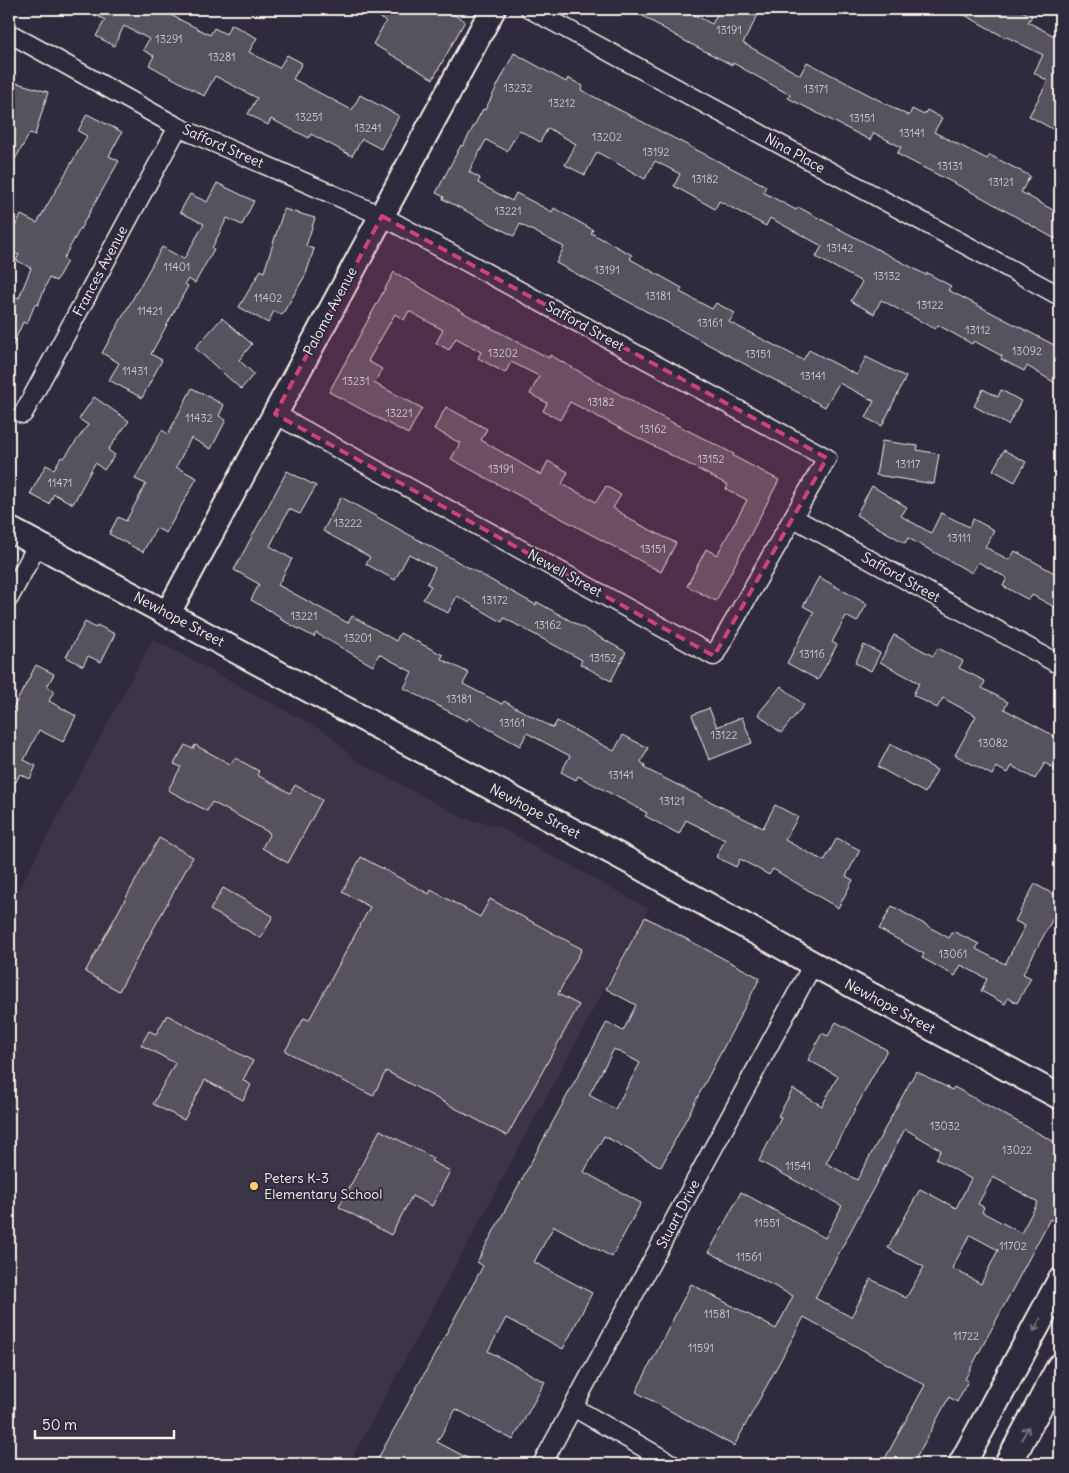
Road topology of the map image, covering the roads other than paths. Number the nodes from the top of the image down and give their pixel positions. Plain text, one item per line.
1 (493, 9) edge
2 (530, 9) edge
3 (9, 33) edge
4 (178, 127) junction
5 (382, 216) junction
6 (1060, 296) edge
7 (23, 414) dead end
8 (275, 414) junction
9 (794, 518) junction
10 (9, 529) edge
11 (38, 544) junction
12 (9, 598) edge
13 (168, 614) junction
14 (1060, 665) edge
15 (813, 964) junction
16 (1060, 1097) edge
17 (1060, 1282) edge
18 (1060, 1367) edge
19 (573, 1407) junction
20 (542, 1464) edge
21 (672, 1464) edge
22 (962, 1464) edge
23 (1008, 1464) edge

1 - 5 street, Paloma Avenue
2 - 6 street, Nina Place
3 - 4 street, Safford Street
4 - 5 street, Safford Street
4 - 7 street, Frances Avenue
5 - 8 street, Paloma Avenue
5 - 9 street, Safford Street
8 - 9 street, Newell Street
8 - 13 street, Paloma Avenue
9 - 14 street, Safford Street
10 - 11 street, Newhope Street
11 - 12 street
11 - 13 street, Newhope Street
13 - 15 street, Newhope Street
15 - 16 street, Newhope Street
15 - 19 street, Stuart Drive
17 -> 22 main road
23 -> 18 main road
19 - 20 street, Stuart Drive
19 - 21 street

